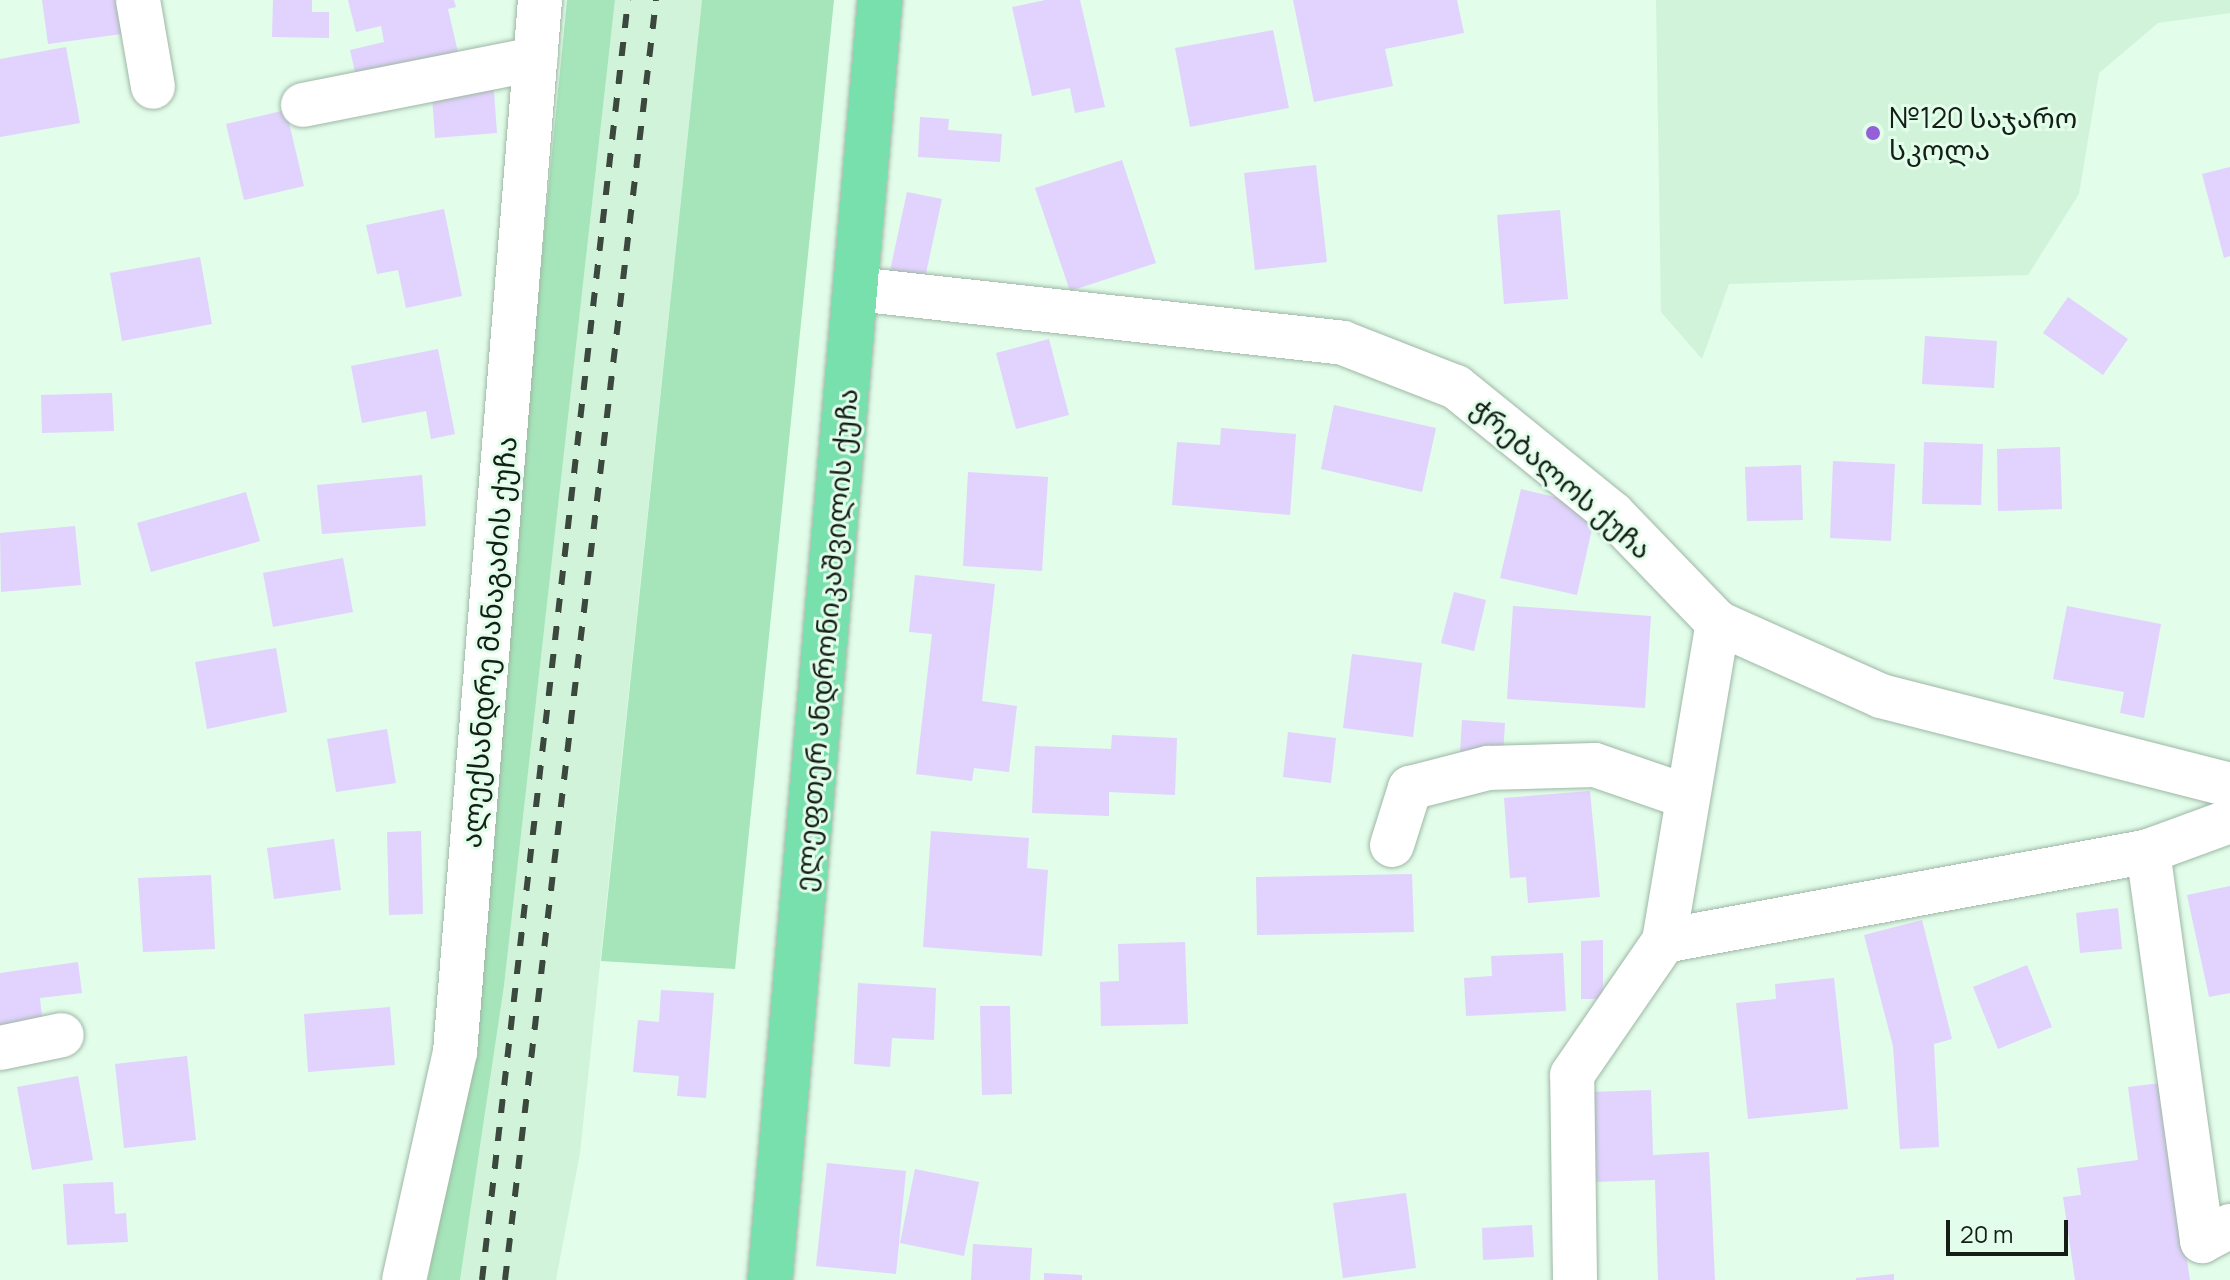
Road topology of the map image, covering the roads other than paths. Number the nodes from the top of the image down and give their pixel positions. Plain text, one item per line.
1 (138, 0) edge
2 (540, 0) edge
3 (880, 0) edge
4 (535, 59) junction
5 (153, 87) dead end
6 (303, 105) dead end
7 (856, 289) junction
8 (1718, 623) junction
9 (2230, 785) edge
10 (1688, 797) junction
11 (2230, 821) edge
12 (1392, 845) dead end
13 (2148, 851) junction
14 (1664, 941) junction
15 (62, 1035) dead end
16 (0, 1048) edge
17 (2230, 1226) edge
18 (404, 1280) edge
19 (770, 1280) edge
20 (1575, 1280) edge

1 - 5 street
2 - 4 street, ალექსანდრე მანაგაძის ქუჩა
3 - 7 main road, ელეფთერ ანდრონიკაშვილის ქუჩა
4 - 6 street
4 - 18 street, ალექსანდრე მანაგაძის ქუჩა
7 - 8 street, ჭრებალოს ქუჩა
7 - 19 main road, ელეფთერ ანდრონიკაშვილის ქუჩა
8 - 9 street, ჭრებალოს ქუჩა
8 - 10 street
10 - 12 street
10 - 14 street
11 - 13 street
13 - 14 street
13 - 17 street
14 - 20 street
15 - 16 street

